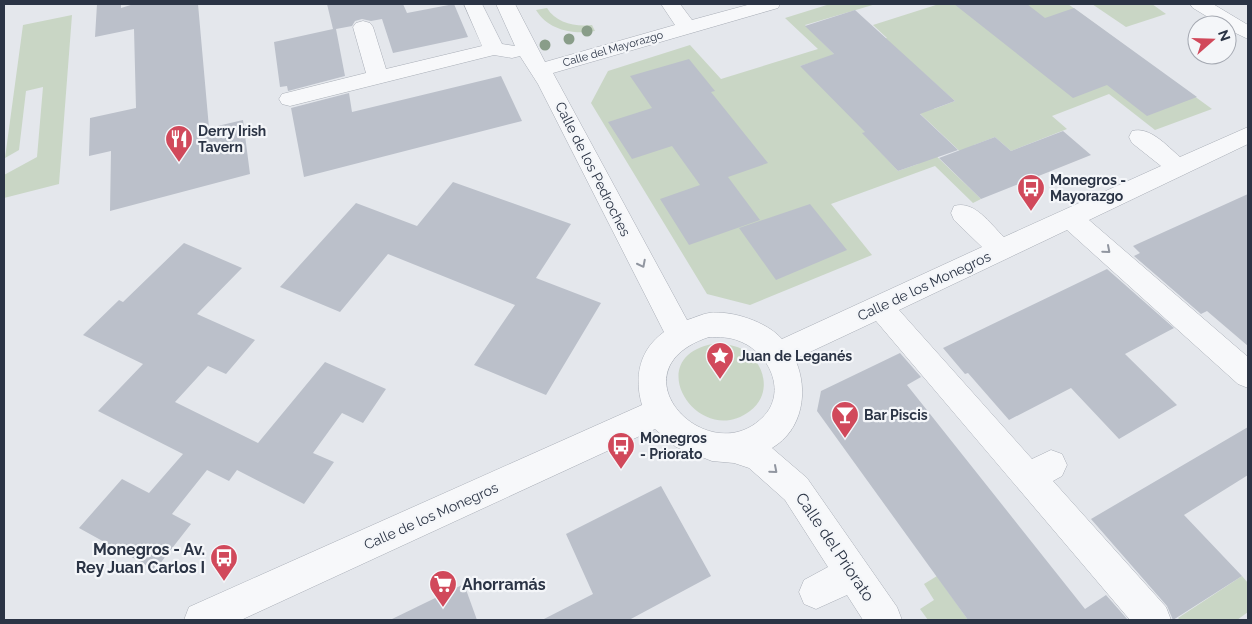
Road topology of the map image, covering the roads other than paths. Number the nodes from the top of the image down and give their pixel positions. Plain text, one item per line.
1 (472, 4) edge
2 (506, 4) edge
3 (670, 4) edge
4 (771, 4) edge
5 (1200, 4) edge
6 (364, 27) dead end
7 (687, 28) junction
8 (1248, 33) edge
9 (494, 49) junction
10 (534, 62) junction
11 (378, 78) junction
12 (290, 99) dead end
13 (1140, 137) dead end
14 (1243, 144) edge
15 (1179, 168) junction
16 (963, 213) dead end
17 (1070, 218) junction
18 (1001, 250) junction
19 (879, 306) junction
20 (680, 333) junction
21 (778, 354) junction
22 (1232, 368) edge
23 (659, 412) junction
24 (732, 447) junction
25 (851, 574) junction
26 (816, 592) dead end
27 (202, 620) edge
28 (884, 620) edge
29 (1152, 620) edge

1 - 9 street
2 - 10 street, Calle de los Pedroches
3 - 7 street
4 - 7 street, Calle del Mayorazgo
5 - 8 street
6 - 11 street
7 - 10 street, Calle del Mayorazgo
9 - 10 street
9 - 11 street
10 -> 20 street, Calle de los Pedroches
11 - 12 street
13 - 15 street
14 - 15 street, Calle de los Monegros
15 - 17 street, Calle de los Monegros
16 - 18 street
17 - 18 street, Calle de los Monegros
17 -> 22 street
18 - 19 street, Calle de los Monegros
19 - 21 street, Calle de los Monegros
19 - 29 street
20 - 21 street
20 - 23 street
21 - 24 street
23 - 24 street
23 - 27 street, Calle de los Monegros
24 -> 25 street, Calle del Priorato
25 - 26 street
25 - 28 street, Calle del Priorato

